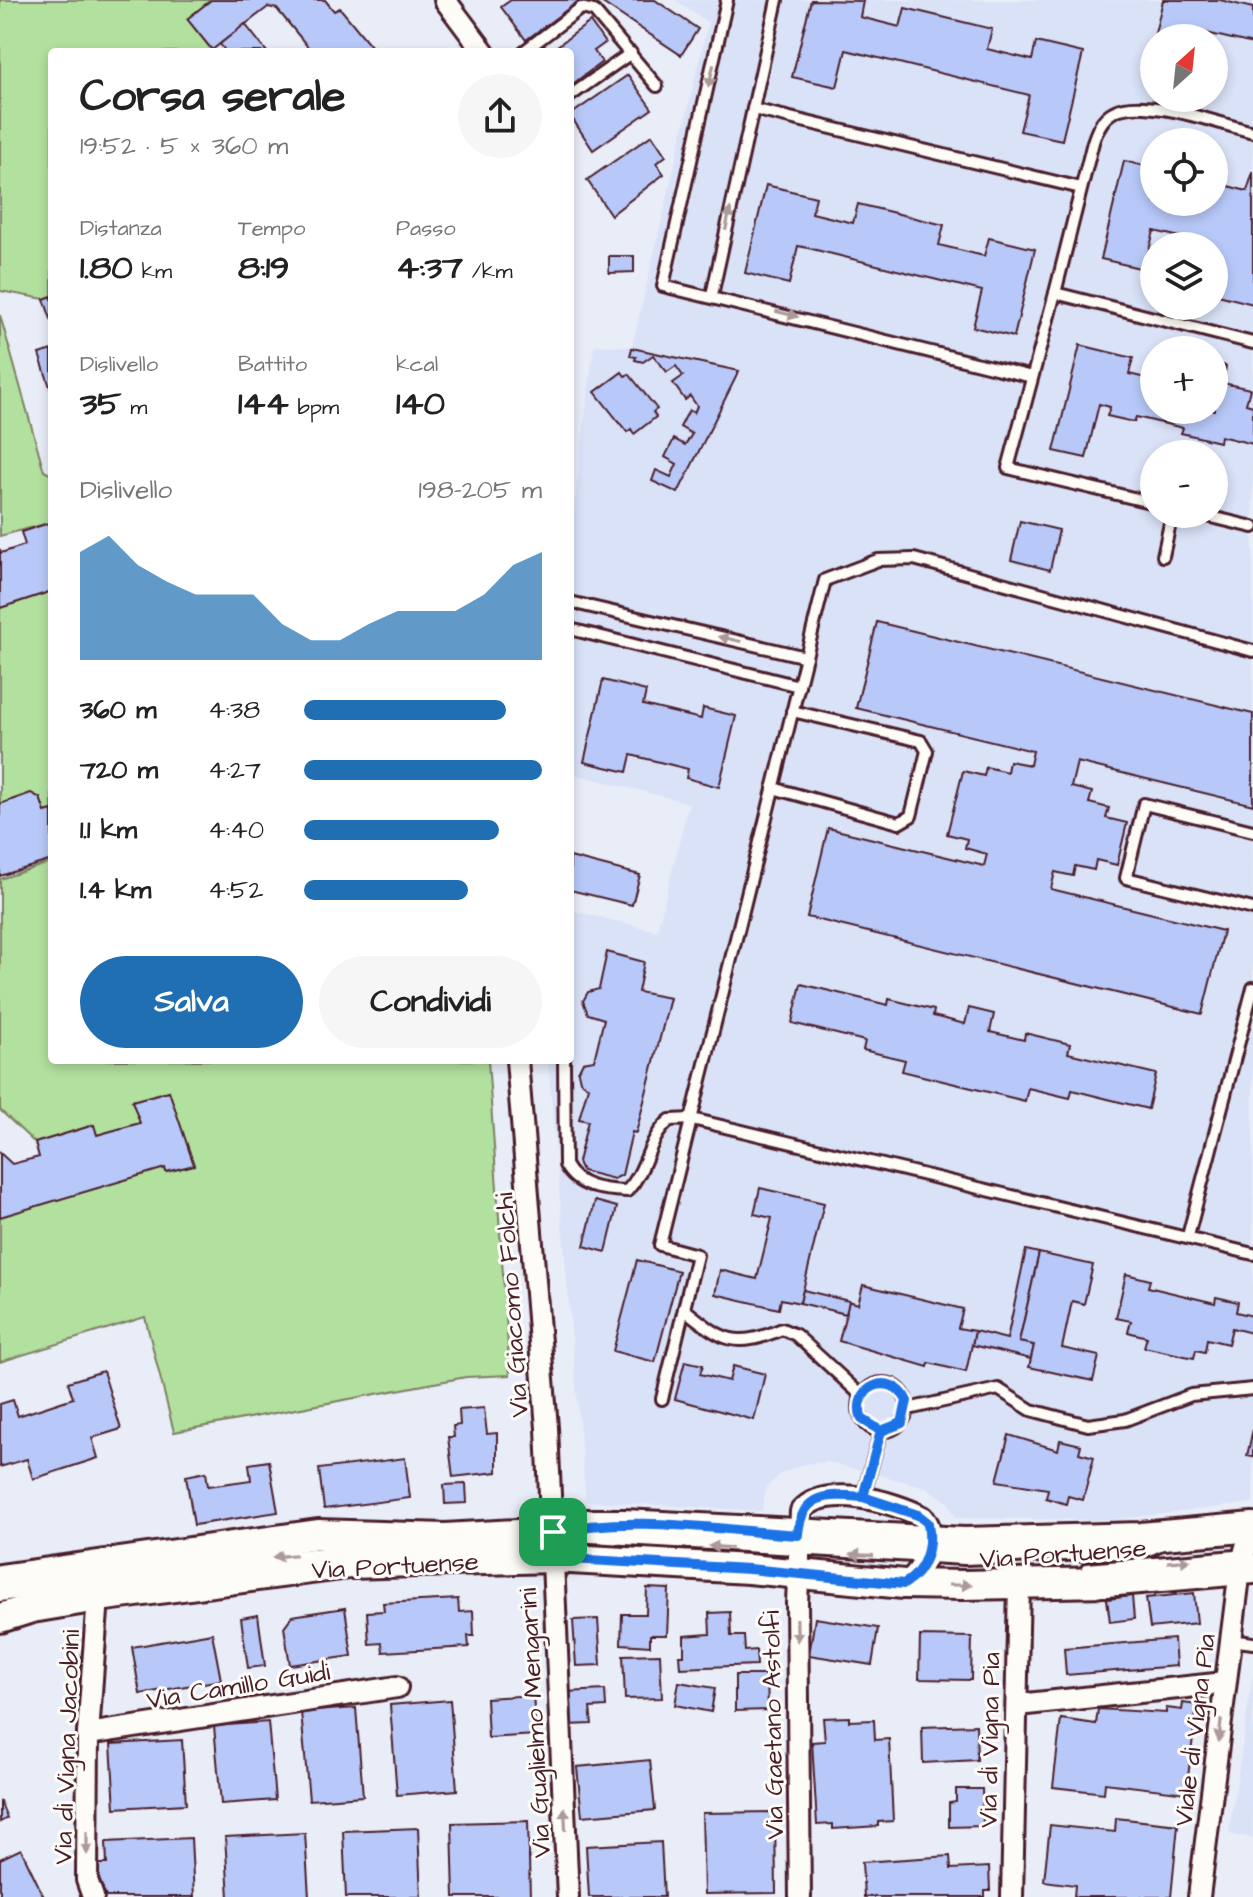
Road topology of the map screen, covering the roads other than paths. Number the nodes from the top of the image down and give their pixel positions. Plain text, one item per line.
1 (445, 0) edge
2 (727, 0) edge
3 (777, 0) edge
4 (481, 48) edge
5 (528, 48) edge
6 (631, 53) junction
7 (657, 86) dead end
8 (574, 93) edge
9 (753, 109) junction
10 (1253, 132) edge
11 (1081, 188) junction
12 (1055, 293) junction
13 (712, 295) junction
14 (1253, 343) edge
15 (1032, 377) junction
16 (1140, 500) edge
17 (1228, 521) edge
18 (1253, 527) edge
19 (1169, 528) edge
20 (1163, 556) dead end
21 (574, 603) edge
22 (574, 630) edge
23 (1253, 651) edge
24 (806, 657) junction
25 (799, 686) junction
26 (792, 711) junction
27 (773, 788) junction
28 (1253, 831) edge
29 (1253, 909) edge
30 (1253, 988) edge
31 (517, 1064) edge
32 (564, 1064) edge
33 (692, 1119) junction
34 (1188, 1236) junction
35 (1253, 1254) edge
36 (684, 1309) junction
37 (1253, 1389) edge
38 (862, 1396) junction
39 (662, 1399) dead end
40 (908, 1409) junction
41 (881, 1431) junction
42 (863, 1497) junction
43 (1253, 1527) edge
44 (445, 1538) junction
45 (553, 1545) junction
46 (928, 1550) junction
47 (798, 1554) junction
48 (1248, 1558) edge
49 (0, 1579) edge
50 (904, 1584) junction
51 (1019, 1585) junction
52 (0, 1596) edge
53 (98, 1597) junction
54 (32, 1608) junction
55 (0, 1612) edge
56 (0, 1618) edge
57 (1231, 1640) junction
58 (1253, 1643) edge
59 (1225, 1683) junction
60 (397, 1687) dead end
61 (1027, 1704) dead end
62 (88, 1734) junction
63 (93, 1897) edge
64 (568, 1897) edge
65 (800, 1897) edge
66 (1012, 1897) edge
67 (1199, 1897) edge

1 - 4 street
2 -> 13 lane
3 - 9 lane
5 - 6 lane
6 - 7 lane
6 - 8 lane
9 - 11 lane
13 -> 9 lane
10 - 11 lane
11 - 12 lane
12 - 14 lane
12 - 15 lane
13 -> 15 lane
15 - 16 lane
17 - 18 lane
19 - 20 lane
24 -> 21 lane
22 - 25 lane
23 - 24 lane
24 - 25 lane
25 - 26 lane
26 - 27 lane
26 - 27 lane
27 - 33 lane
28 - 29 lane
30 - 34 lane
31 - 45 street, Via Giacomo Folchi
32 - 33 lane
33 - 34 lane
33 - 36 lane
34 - 35 lane
36 - 38 lane
36 - 39 lane
37 - 40 lane
38 - 40 lane
38 - 41 lane
40 - 41 lane
41 - 42 lane
42 - 46 street
42 - 47 street
43 - 46 main road, Via Portuense
44 - 45 main road, Via Portuense
44 - 49 main road, Via Portuense
44 -> 52 lane, Via Portuense
45 - 47 main road, Via Portuense
47 -> 45 main road, Via Portuense
45 - 53 main road, Via Portuense
64 -> 45 street, Via Guglielmo Mengarini
46 -> 47 main road, Via Portuense
46 - 50 street
47 - 50 main road, Via Portuense
47 -> 65 street, Via Gaetano Astolfi
51 -> 48 main road, Via Portuense
48 - 57 street, Viale di Vigna Pia
50 -> 51 main road, Via Portuense
51 - 66 street, Via di Vigna Pia
53 - 54 main road, Via Portuense
53 - 62 street, Via di Vigna Jacobini
54 - 55 lane, Via Portuense
54 - 56 main road, Via Portuense
57 - 58 lane
57 - 59 street, Viale di Vigna Pia
59 - 61 street
59 -> 67 street, Viale di Vigna Pia
60 - 62 street, Via Camillo Guidi
62 -> 63 street, Via di Vigna Jacobini

